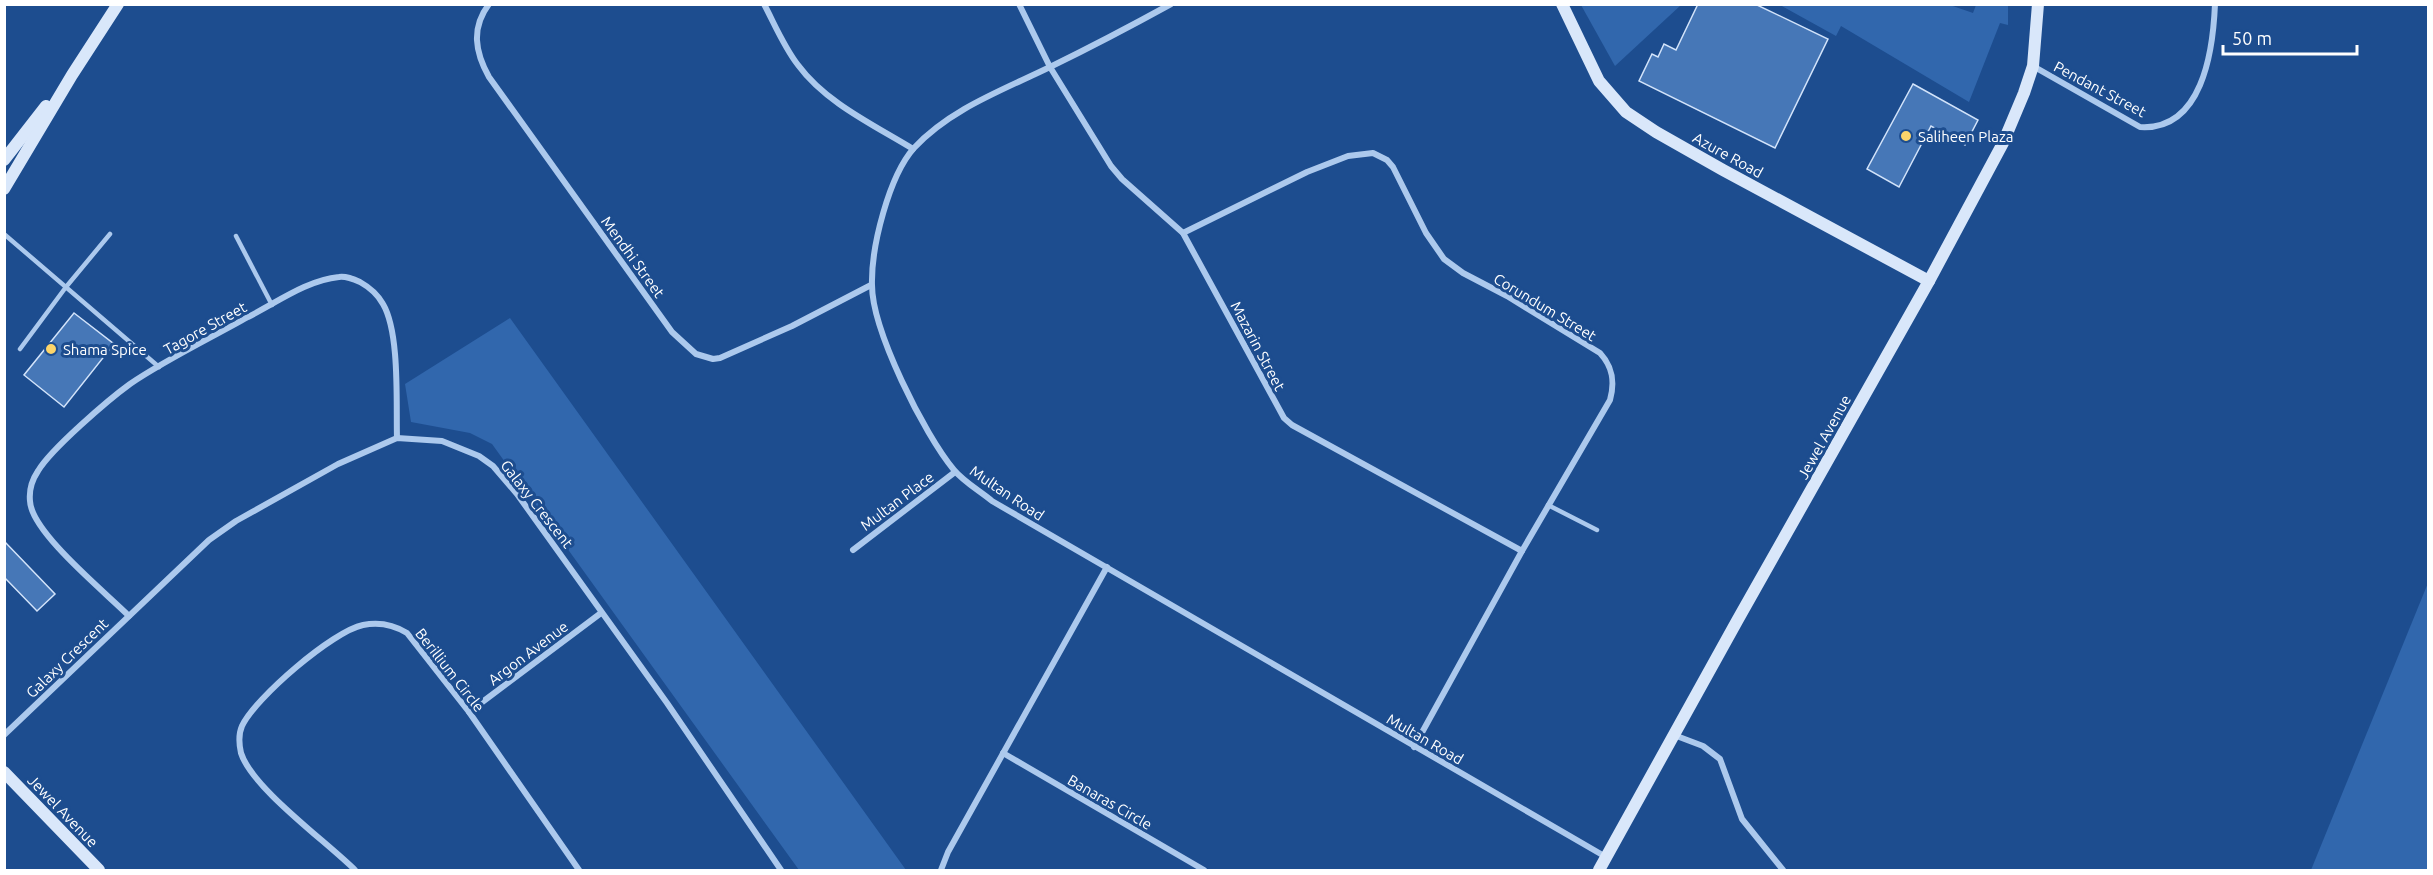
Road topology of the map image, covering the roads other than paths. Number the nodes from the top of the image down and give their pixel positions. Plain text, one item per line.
1 (118, 4) edge
2 (489, 4) edge
3 (765, 4) edge
4 (1018, 4) edge
5 (1171, 4) edge
6 (1562, 4) edge
7 (2038, 4) edge
8 (2215, 4) edge
9 (2033, 66) junction
10 (1050, 67) junction
11 (72, 75) junction
12 (913, 149) junction
13 (4, 160) edge
14 (4, 189) edge
15 (1183, 233) junction
16 (4, 234) edge
17 (110, 234) dead end
18 (236, 236) dead end
19 (1929, 281) junction
20 (872, 285) junction
21 (66, 287) junction
22 (272, 305) junction
23 (20, 349) dead end
24 (159, 368) junction
25 (397, 438) junction
26 (955, 472) junction
27 (1548, 505) junction
28 (1596, 530) dead end
29 (853, 550) dead end
30 (1522, 551) junction
31 (1107, 567) junction
32 (601, 613) junction
33 (129, 616) junction
34 (469, 712) junction
35 (4, 735) edge
36 (1674, 735) junction
37 (1414, 747) junction
38 (1003, 753) junction
39 (4, 772) edge
40 (1606, 857) junction
41 (99, 870) edge
42 (355, 870) edge
43 (579, 870) edge
44 (781, 870) edge
45 (941, 870) edge
46 (1204, 870) edge
47 (1599, 870) edge
48 (1782, 870) edge

1 - 11 street
2 - 20 street, Mendhi Street
3 - 12 street
4 - 10 street, Mazarin Street
5 - 10 street, Multan Road
6 - 19 street, Azure Road
7 - 9 street, Jewel Avenue
8 - 9 street, Pendant Street
9 - 19 street, Jewel Avenue
10 - 12 street, Multan Road
10 - 15 street, Mazarin Street
11 - 13 street
11 - 14 street
12 - 20 street, Multan Road
15 - 27 street, Corundum Street
15 - 30 street, Mazarin Street
16 - 21 lane
17 - 21 lane
18 - 22 lane
19 - 36 street, Jewel Avenue
20 - 26 street, Multan Road
21 - 23 lane
21 - 24 lane
22 - 24 street, Tagore Street
22 - 25 street, Tagore Street
24 - 33 street, Tagore Street
25 - 32 street, Galaxy Crescent
25 - 33 street, Galaxy Crescent
26 - 29 street, Multan Place
26 - 31 street, Multan Road
27 - 28 lane
27 - 30 street, Corundum Street
30 - 37 street, Corundum Street
31 - 37 street, Multan Road
31 - 38 street
32 - 34 street, Argon Avenue
32 - 44 street, Galaxy Crescent
33 - 35 street, Galaxy Crescent
34 - 42 street, Berillium Circle
34 - 43 street, Berillium Circle
36 - 40 street, Jewel Avenue
36 - 48 street
37 - 40 street, Multan Road
38 - 45 street
38 - 46 street, Banaras Circle
39 - 41 street, Jewel Avenue
40 - 47 street, Jewel Avenue

